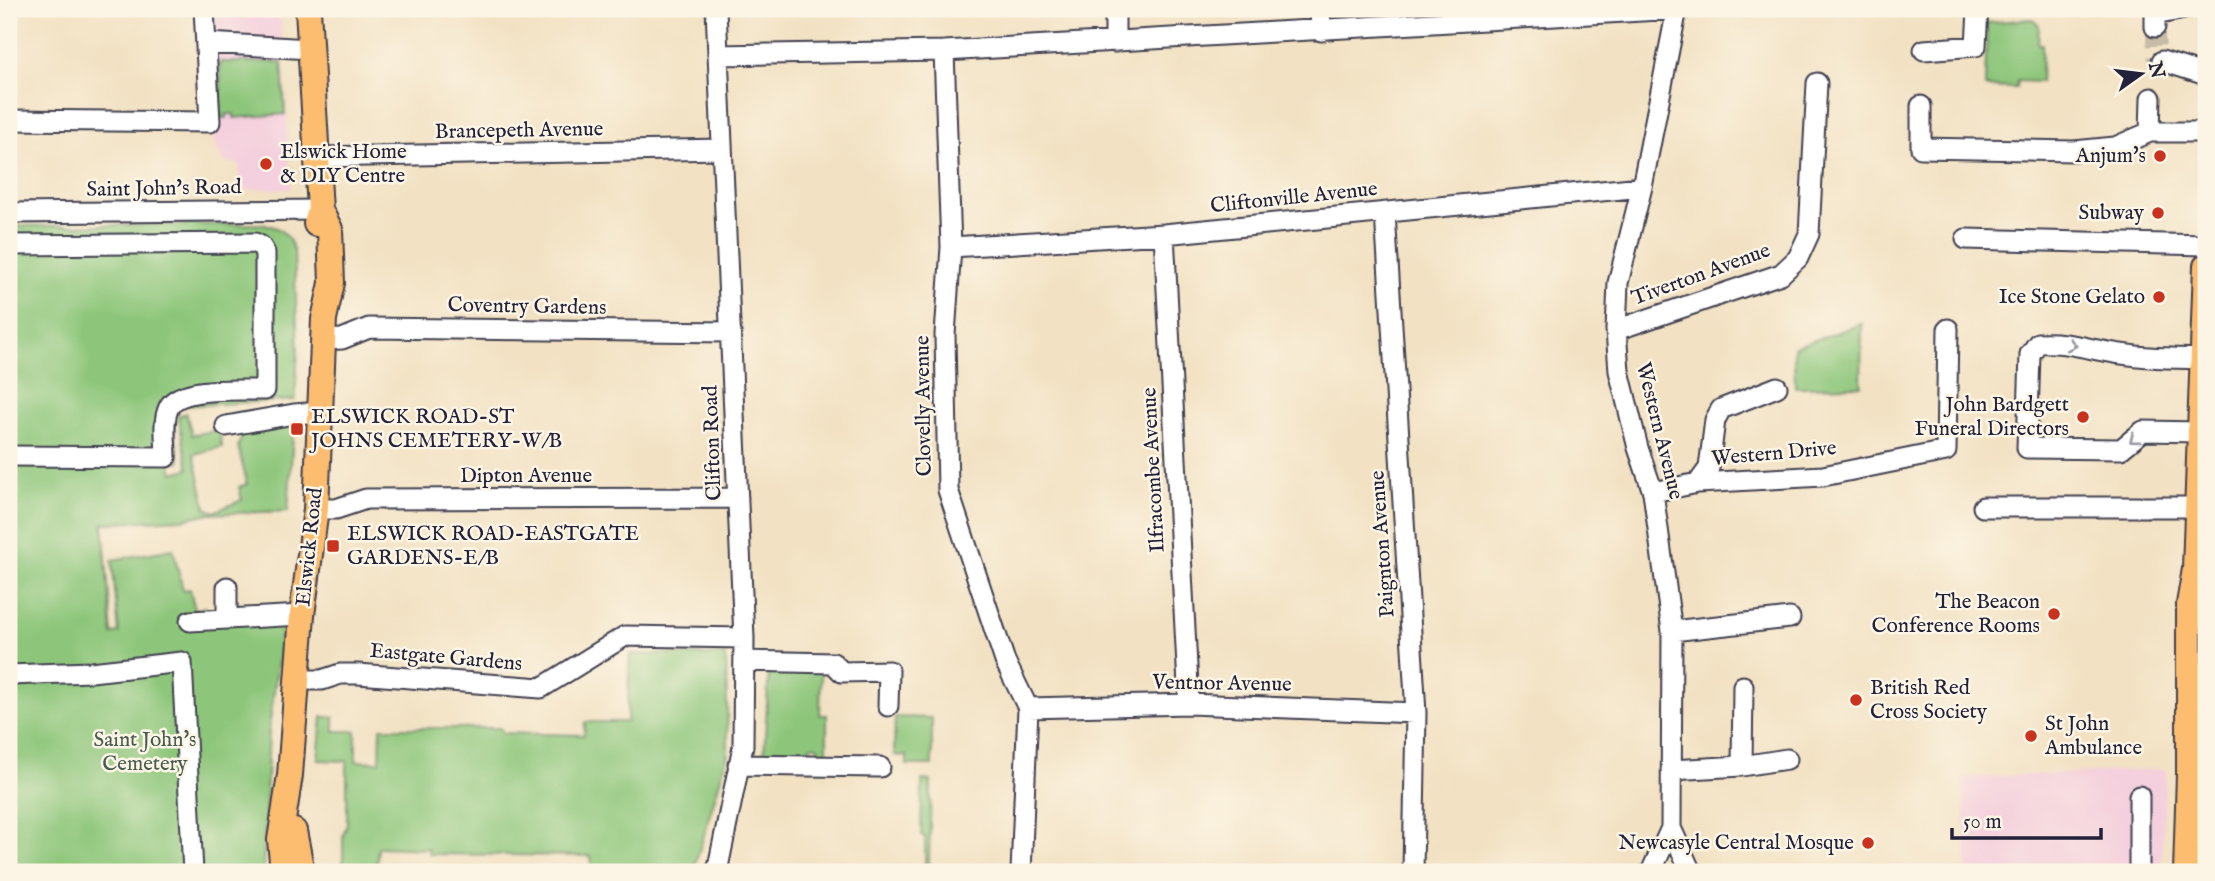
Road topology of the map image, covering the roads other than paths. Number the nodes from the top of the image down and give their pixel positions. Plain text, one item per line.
1 (204, 9) edge
2 (308, 9) edge
3 (716, 9) edge
4 (1115, 9) edge
5 (1320, 9) edge
6 (1677, 9) edge
7 (1978, 9) edge
8 (2184, 9) edge
9 (2155, 27) dead end
10 (1321, 31) junction
11 (1115, 42) junction
12 (206, 43) junction
13 (310, 49) junction
14 (1924, 50) dead end
15 (944, 51) junction
16 (718, 55) junction
17 (2162, 61) dead end
18 (2206, 75) edge
19 (1817, 83) dead end
20 (2151, 98) dead end
21 (1921, 106) dead end
22 (9, 121) edge
23 (2150, 132) junction
24 (2206, 132) edge
25 (722, 149) junction
26 (325, 157) junction
27 (1642, 187) junction
28 (320, 210) junction
29 (9, 213) edge
30 (1385, 213) junction
31 (1164, 234) junction
32 (1966, 239) dead end
33 (9, 245) edge
34 (2206, 245) edge
35 (951, 247) junction
36 (2206, 266) edge
37 (2205, 308) edge
38 (1948, 329) dead end
39 (1616, 330) junction
40 (330, 332) junction
41 (730, 332) junction
42 (2203, 359) junction
43 (1777, 387) dead end
44 (321, 412) junction
45 (226, 426) dead end
46 (2200, 432) junction
47 (9, 456) edge
48 (1698, 483) junction
49 (1653, 492) junction
50 (738, 498) junction
51 (1983, 507) dead end
52 (2197, 507) junction
53 (326, 509) junction
54 (227, 587) dead end
55 (2198, 604) edge
56 (302, 615) junction
57 (233, 618) junction
58 (1790, 618) dead end
59 (190, 621) dead end
60 (1672, 631) junction
61 (744, 638) junction
62 (744, 661) junction
63 (9, 675) edge
64 (310, 680) junction
65 (1743, 686) dead end
66 (1189, 704) junction
67 (888, 706) dead end
68 (1028, 708) junction
69 (1416, 713) junction
70 (1787, 758) dead end
71 (738, 765) junction
72 (1742, 766) junction
73 (880, 767) dead end
74 (1671, 770) junction
75 (290, 775) junction
76 (2139, 796) dead end
77 (1671, 828) junction
78 (2197, 837) edge
79 (193, 872) edge
80 (283, 872) edge
81 (302, 872) edge
82 (717, 872) edge
83 (1021, 872) edge
84 (1413, 872) edge
85 (1651, 872) edge
86 (1691, 872) edge
87 (2139, 872) edge
88 (2186, 872) edge

1 - 12 street
2 - 13 main road, Elswick Road
3 - 16 street, Clifton Road
4 - 11 street
5 - 10 street
6 - 10 street
6 - 27 street, Western Avenue
7 - 14 street
8 - 9 street
10 - 11 street
11 - 15 street
12 - 13 street
12 - 22 street
13 - 26 main road, Elswick Road
15 - 16 street
15 - 35 street, Clovelly Avenue
16 - 25 street, Clifton Road
17 - 18 street
19 - 39 street, Tiverton Avenue
20 - 23 street
21 - 23 street
23 - 24 street
25 - 26 street, Brancepeth Avenue
25 - 41 street, Clifton Road
26 - 28 main road, Elswick Road
27 - 30 street, Cliftonville Avenue
27 - 39 street, Western Avenue
28 - 29 street, Saint John's Road
28 - 40 main road, Elswick Road
30 - 31 street, Cliftonville Avenue
30 - 69 street, Paignton Avenue
31 - 35 street, Cliftonville Avenue
31 - 66 street, Ilfracombe Avenue
32 - 34 street
33 - 47 street
35 - 68 street, Clovelly Avenue
36 - 37 main road
37 - 42 main road
38 - 48 street, Western Drive
39 - 49 street, Western Avenue
40 - 41 street, Coventry Gardens
40 - 44 main road, Elswick Road
41 - 50 street, Clifton Road
42 - 46 main road
46 -> 42 street
43 - 48 street
44 - 45 street
44 - 53 main road, Elswick Road
46 - 52 main road
48 - 49 street, Western Drive
49 - 60 street, Western Avenue
50 - 53 street, Dipton Avenue
50 - 61 street, Clifton Road
51 - 52 street
52 - 55 main road
53 - 56 main road, Elswick Road
54 - 57 street
55 - 78 main road
56 - 57 street
56 - 64 main road, Elswick Road
57 - 59 street
58 - 60 street
60 - 74 street, Western Avenue
61 - 62 street, Clifton Road
61 - 64 street, Eastgate Gardens
62 - 67 street
62 - 71 street, Clifton Road
63 - 79 street
64 - 75 main road, Elswick Road
65 - 72 street
66 - 68 street, Ventnor Avenue
66 - 69 street, Ventnor Avenue
68 - 83 street, Clovelly Avenue
69 - 84 street, Paignton Avenue
70 - 72 street
71 - 73 street
71 - 82 street, Clifton Road
72 - 74 street
74 - 77 street, Western Avenue
75 - 80 main road, Elswick Road
75 - 81 main road, Elswick Road
76 - 87 street
77 - 85 street, Western Avenue
77 - 86 street, Western Avenue
78 - 88 main road

